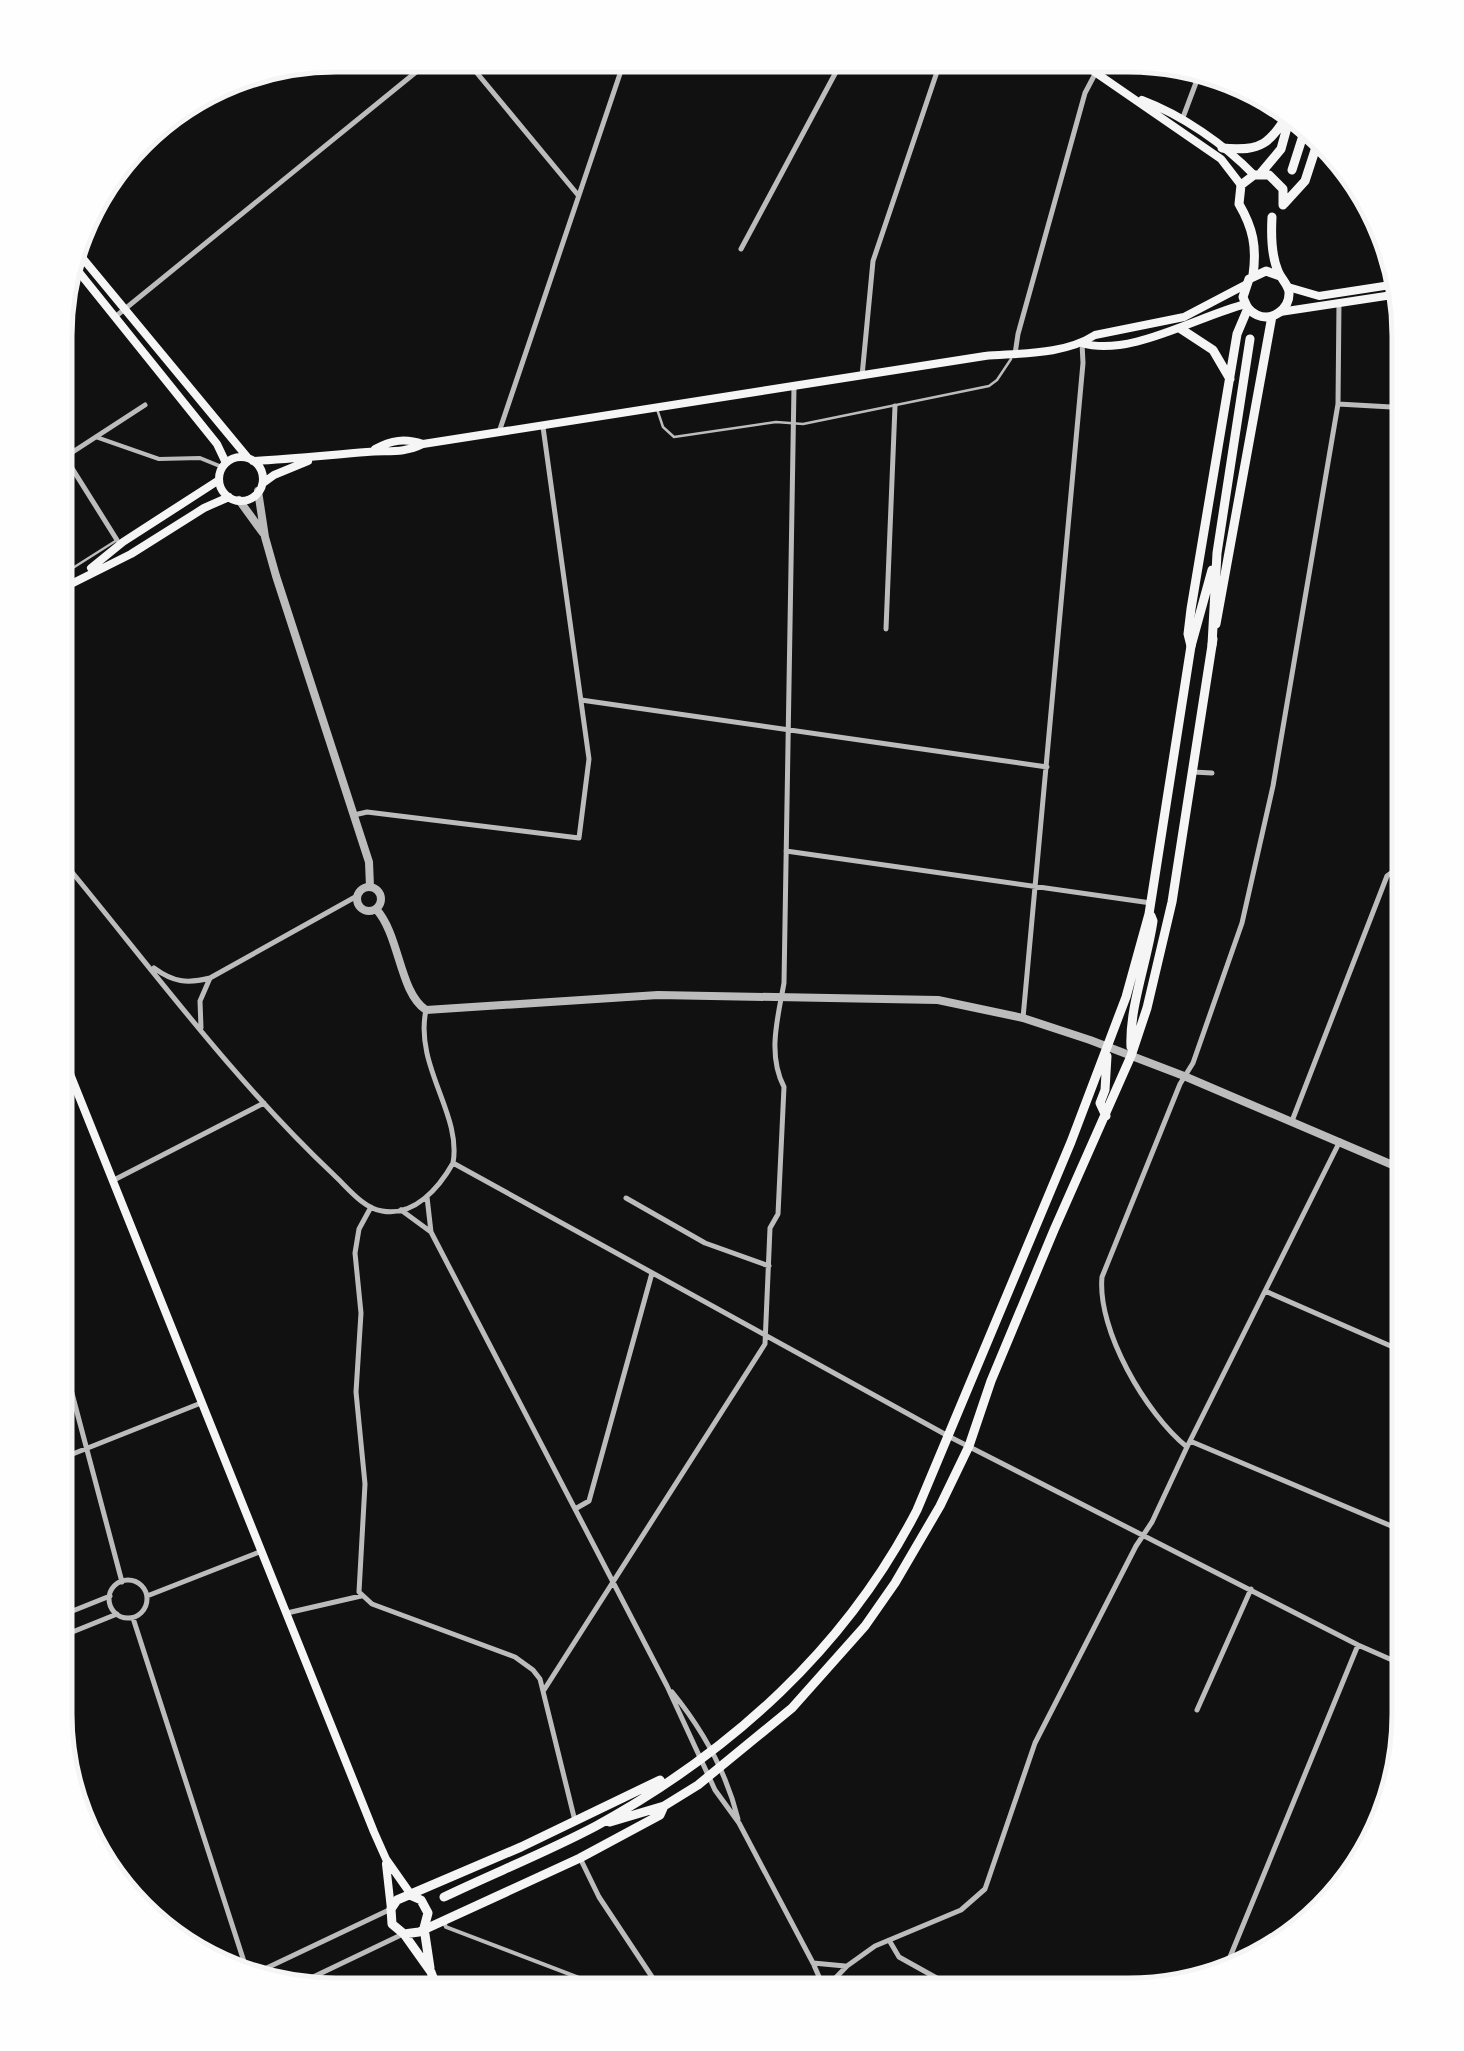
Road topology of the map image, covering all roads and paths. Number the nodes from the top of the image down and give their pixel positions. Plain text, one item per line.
1 (835, 72) edge
2 (937, 72) edge
3 (1096, 72) joint
4 (415, 73) edge
5 (476, 73) edge
6 (620, 73) edge
7 (1197, 81) edge
8 (1138, 98) junction
9 (1182, 120) junction
10 (1282, 123) edge
11 (1287, 127) edge
12 (1302, 138) edge
13 (1222, 148) junction
14 (1315, 151) edge
15 (1292, 170) dead end
16 (1258, 174) junction
17 (1241, 186) junction
18 (578, 196) junction
19 (1282, 206) junction
20 (1248, 216) junction
21 (1272, 217) junction
22 (741, 249) dead end
23 (83, 260) edge
24 (80, 273) edge
25 (1253, 276) junction
26 (1280, 276) junction
27 (1245, 285) junction
28 (1386, 285) edge
29 (1288, 287) junction
30 (1331, 294) junction
31 (1388, 296) edge
32 (1341, 304) junction
33 (1247, 306) junction
34 (124, 310) junction
35 (1276, 314) junction
36 (115, 317) junction
37 (1181, 329) junction
38 (1250, 339) dead end
39 (1082, 343) junction
40 (1015, 354) junction
41 (862, 376) junction
42 (1230, 379) junction
43 (794, 387) junction
44 (1338, 404) junction
45 (145, 405) dead end
46 (895, 406) junction
47 (1392, 407) edge
48 (657, 409) junction
49 (792, 423) junction
50 (543, 427) junction
51 (499, 433) junction
52 (96, 437) junction
53 (72, 452) edge
54 (313, 459) junction
55 (251, 460) junction
56 (224, 465) junction
57 (72, 468) edge
58 (219, 480) junction
59 (260, 488) junction
60 (234, 499) junction
61 (265, 537) junction
62 (120, 541) junction
63 (1217, 553) junction
64 (72, 569) edge
65 (81, 577) junction
66 (72, 583) edge
67 (886, 629) dead end
68 (1212, 645) junction
69 (1191, 646) junction
70 (581, 700) junction
71 (788, 730) junction
72 (1047, 767) junction
73 (1194, 772) junction
74 (1212, 773) dead end
75 (354, 815) junction
76 (786, 851) junction
77 (72, 873) edge
78 (1392, 873) edge
79 (1035, 885) junction
80 (370, 887) junction
81 (358, 896) junction
82 (1150, 908) junction
83 (376, 909) junction
84 (147, 963) junction
85 (210, 978) junction
86 (782, 996) junction
87 (426, 1010) junction
88 (1023, 1018) junction
89 (201, 1028) junction
90 (1190, 1041) dead end
91 (1199, 1044) junction
92 (1107, 1047) junction
93 (1131, 1056) junction
94 (1184, 1076) junction
95 (72, 1080) edge
96 (264, 1103) junction
97 (1106, 1116) junction
98 (1292, 1121) junction
99 (1340, 1142) junction
100 (454, 1164) junction
101 (1391, 1165) edge
102 (112, 1181) junction
103 (427, 1198) junction
104 (626, 1198) dead end
105 (371, 1207) junction
106 (400, 1210) junction
107 (431, 1232) junction
108 (769, 1266) junction
109 (652, 1272) junction
110 (1265, 1291) junction
111 (767, 1336) junction
112 (1391, 1347) edge
113 (72, 1402) edge
114 (201, 1403) junction
115 (950, 1436) junction
116 (1188, 1444) junction
117 (969, 1446) junction
118 (86, 1449) junction
119 (72, 1455) edge
120 (575, 1509) junction
121 (1391, 1526) edge
122 (1145, 1535) junction
123 (262, 1551) junction
124 (122, 1582) junction
125 (614, 1584) junction
126 (1250, 1589) junction
127 (110, 1596) junction
128 (147, 1596) junction
129 (361, 1596) junction
130 (72, 1611) edge
131 (287, 1613) junction
132 (116, 1614) junction
133 (133, 1618) junction
134 (72, 1632) edge
135 (1358, 1645) junction
136 (1391, 1661) edge
137 (667, 1686) junction
138 (544, 1690) junction
139 (1198, 1710) dead end
140 (711, 1750) junction
141 (699, 1759) junction
142 (687, 1767) junction
143 (720, 1768) junction
144 (709, 1778) junction
145 (664, 1806) junction
146 (575, 1820) junction
147 (739, 1823) junction
148 (593, 1827) junction
149 (580, 1858) junction
150 (386, 1860) junction
151 (412, 1896) junction
152 (444, 1897) dead end
153 (391, 1909) junction
154 (444, 1920) junction
155 (424, 1928) junction
156 (404, 1934) junction
157 (889, 1940) junction
158 (1230, 1958) edge
159 (246, 1962) edge
160 (813, 1962) junction
161 (847, 1966) junction
162 (264, 1969) edge
163 (430, 1972) junction
164 (314, 1977) edge
165 (432, 1978) edge
166 (581, 1978) edge
167 (653, 1978) edge
168 (818, 1978) edge
169 (837, 1978) edge
170 (936, 1978) edge

1 - 22 street
2 - 41 street
3 - 8 main road
3 - 40 street
4 - 34 street
5 - 18 street
6 - 18 street
7 - 9 street
8 - 9 main road
8 - 17 main road
9 - 13 main road
10 - 13 main road
11 - 16 main road
12 - 15 main road
13 - 16 main road
14 - 19 main road
16 - 17 main road
16 - 19 main road
17 - 20 main road
18 - 51 street
19 - 21 main road
20 - 21 main road
20 - 25 main road
21 - 26 main road
23 - 34 main road
24 - 36 main road
25 - 26 main road
25 - 27 main road
26 - 29 main road
27 - 33 main road
27 - 39 main road
28 - 30 main road
29 - 30 main road
29 - 35 main road
30 - 32 street
31 - 32 main road
32 - 35 main road
32 - 44 street
33 - 35 main road
33 - 37 main road
33 - 42 main road
34 - 36 street
34 - 55 main road
35 - 68 main road
36 - 56 main road
37 - 39 main road
37 - 42 main road
38 - 63 main road
39 - 40 main road
39 - 72 street
40 - 41 main road
40 - 46 lane
41 - 43 main road
42 - 69 main road
43 - 48 main road
43 - 49 street
44 - 47 street
44 - 91 street
45 - 52 street
46 - 49 lane
46 - 67 street
48 - 49 lane
48 - 50 main road
49 - 71 street
50 - 51 main road
50 - 70 street
51 - 54 main road
52 - 53 street
52 - 56 street
54 - 55 main road
54 - 59 main road
55 - 56 main road
55 - 59 main road
56 - 58 main road
57 - 62 street
58 - 60 main road
58 - 62 main road
59 - 60 main road
59 - 61 street
60 - 61 street
60 - 65 main road
61 - 75 street
62 - 64 lane
62 - 65 main road
63 - 68 main road
63 - 69 main road
65 - 66 main road
68 - 73 main road
69 - 82 main road
70 - 71 street
70 - 75 street
71 - 72 street
71 - 76 street
72 - 79 street
73 - 74 street
73 - 93 main road
75 - 80 street
76 - 79 street
76 - 86 street
77 - 84 street
78 - 98 street
79 - 82 street
79 - 88 street
80 - 81 street
80 - 83 street
81 - 83 street
81 - 85 street
82 - 92 main road
82 - 93 main road
83 - 87 street
84 - 85 street
84 - 89 street
85 - 89 street
86 - 87 street
86 - 88 street
86 - 108 street
87 - 100 street
88 - 92 street
89 - 96 street
90 - 91 street
91 - 94 street
92 - 93 street
92 - 97 main road
92 - 115 main road
93 - 94 street
93 - 97 main road
94 - 98 street
94 - 116 street
95 - 102 main road
96 - 102 street
96 - 105 street
97 - 117 main road
98 - 99 street
99 - 101 street
99 - 110 street
100 - 103 street
100 - 109 street
102 - 114 main road
103 - 106 street
103 - 107 street
104 - 108 street
105 - 106 street
105 - 129 street
106 - 107 street
107 - 120 street
108 - 111 street
109 - 111 street
109 - 120 street
110 - 112 street
110 - 116 street
111 - 115 street
111 - 125 street
113 - 118 street
114 - 118 street
114 - 123 main road
115 - 117 street
115 - 140 main road
116 - 121 street
116 - 122 street
117 - 122 street
117 - 143 main road
118 - 119 street
118 - 124 street
120 - 125 street
122 - 126 street
122 - 157 street
123 - 128 street
123 - 131 main road
124 - 127 street
124 - 128 street
125 - 137 street
125 - 138 street
126 - 135 street
126 - 139 street
127 - 130 street
127 - 132 street
128 - 133 street
129 - 131 street
129 - 138 street
131 - 150 main road
132 - 133 street
132 - 134 street
133 - 159 street
135 - 136 street
135 - 158 street
137 - 140 street
137 - 141 street
138 - 146 street
140 - 141 main road
140 - 143 street
141 - 142 main road
141 - 144 street
142 - 146 main road
142 - 148 main road
143 - 144 main road
143 - 147 street
144 - 145 main road
144 - 147 street
145 - 148 main road
145 - 149 main road
146 - 151 main road
147 - 160 street
148 - 152 main road
149 - 154 main road
149 - 167 street
150 - 151 main road
150 - 153 main road
151 - 153 main road
151 - 155 main road
153 - 156 main road
153 - 162 street
154 - 155 main road
154 - 166 street
155 - 156 main road
155 - 163 main road
156 - 163 main road
156 - 164 street
157 - 161 street
157 - 170 street
160 - 161 street
160 - 168 street
161 - 169 street
163 - 165 main road

